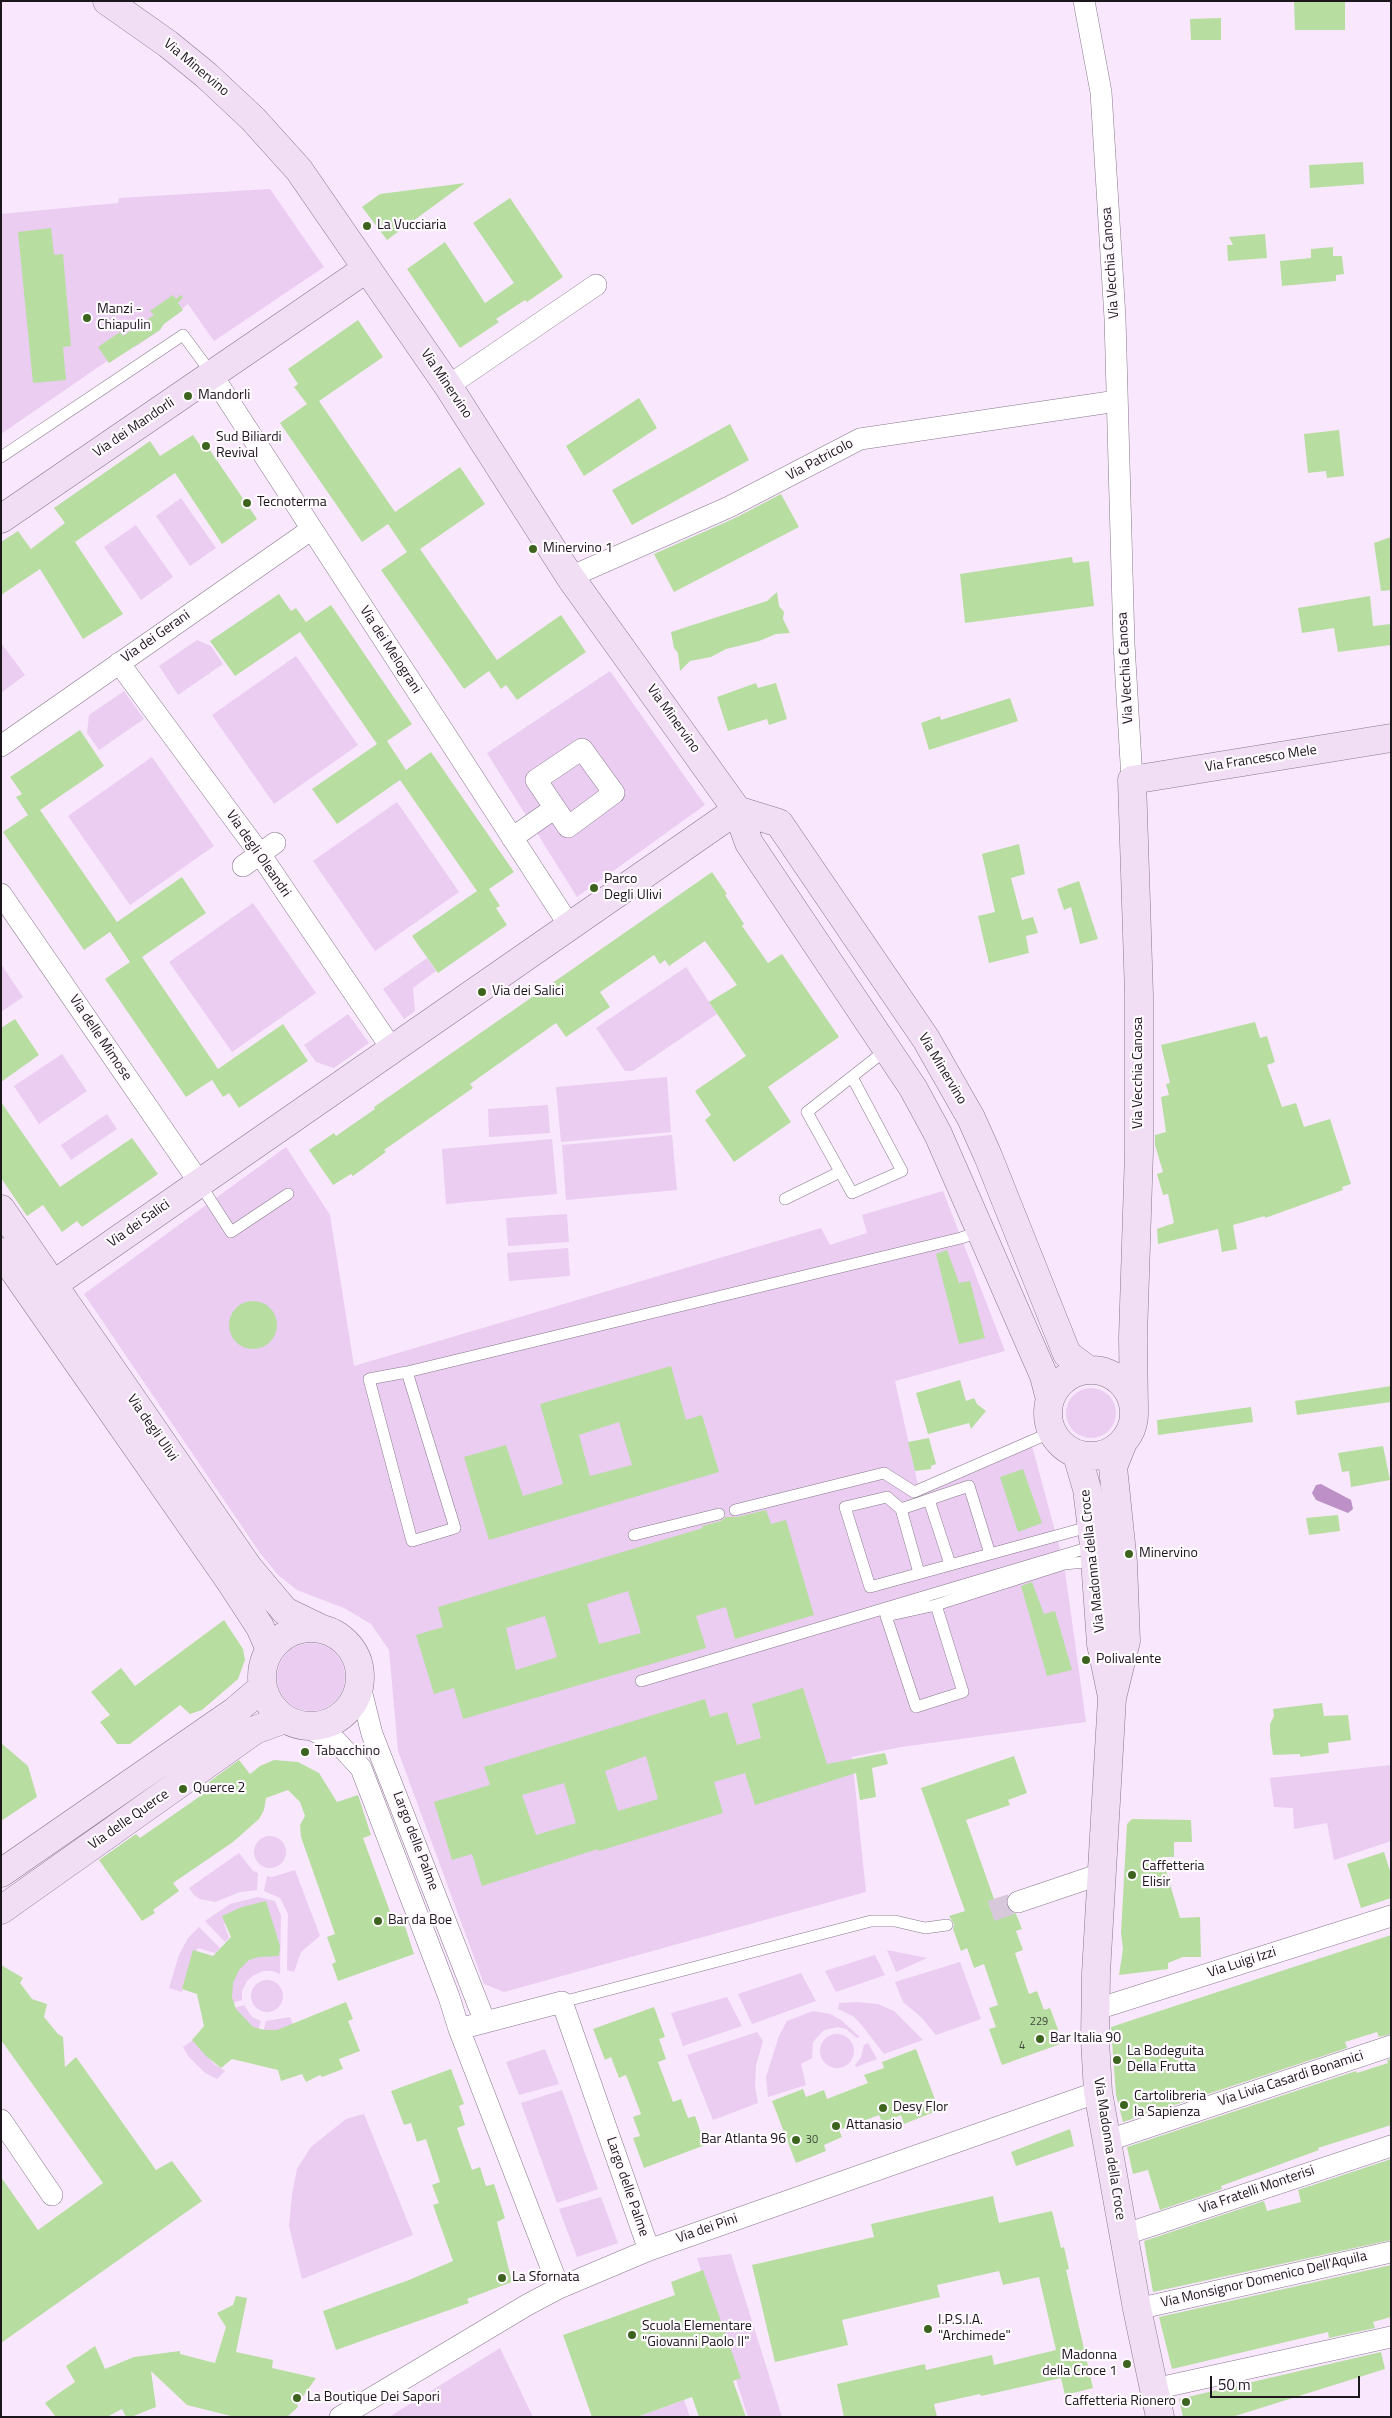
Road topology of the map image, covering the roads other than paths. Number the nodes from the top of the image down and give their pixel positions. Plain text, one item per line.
1 (107, 1) edge
2 (1084, 1) edge
3 (366, 269) junction
4 (596, 285) dead end
5 (212, 375) junction
6 (448, 386) junction
7 (1117, 401) junction
8 (1, 457) edge
9 (4, 510) edge
10 (312, 529) junction
11 (570, 577) junction
12 (118, 663) junction
13 (1391, 738) edge
14 (1, 746) edge
15 (1132, 780) junction
16 (555, 808) dead end
17 (737, 810) junction
18 (512, 838) junction
19 (1, 894) edge
20 (569, 925) junction
21 (392, 1049) junction
22 (886, 1050) junction
23 (852, 1077) junction
24 (840, 1172) junction
25 (198, 1182) junction
26 (288, 1194) dead end
27 (785, 1199) dead end
28 (1, 1209) edge
29 (981, 1231) junction
30 (1, 1252) edge
31 (44, 1291) junction
32 (1133, 1337) junction
33 (1097, 1371) junction
34 (407, 1372) junction
35 (1050, 1399) junction
36 (1134, 1410) junction
37 (1052, 1432) junction
38 (1124, 1442) junction
39 (1076, 1454) junction
40 (929, 1500) junction
41 (901, 1509) junction
42 (735, 1510) dead end
43 (719, 1514) dead end
44 (634, 1535) dead end
45 (1094, 1544) junction
46 (990, 1554) junction
47 (950, 1564) junction
48 (918, 1573) junction
49 (936, 1604) junction
50 (320, 1628) junction
51 (270, 1650) junction
52 (640, 1681) dead end
53 (360, 1686) junction
54 (263, 1687) junction
55 (1112, 1698) junction
56 (294, 1722) junction
57 (1, 1873) edge
58 (1101, 1874) junction
59 (1018, 1902) tunnel mouth
60 (1, 1910) edge
61 (1391, 1916) edge
62 (947, 1925) dead end
63 (562, 2002) junction
64 (1094, 2010) junction
65 (485, 2022) junction
66 (459, 2029) junction
67 (1391, 2046) edge
68 (1098, 2092) junction
69 (1, 2120) edge
70 (1106, 2140) junction
71 (1391, 2146) edge
72 (52, 2195) dead end
73 (1123, 2235) junction
74 (649, 2250) junction
75 (1391, 2252) edge
76 (559, 2288) junction
77 (1137, 2309) junction
78 (1391, 2338) edge
79 (1154, 2389) junction
80 (340, 2417) edge
81 (1160, 2417) edge

1 - 3 street, Via Minervino
2 - 7 street, Via Vecchia Canosa
3 - 5 street, Via dei Mandorli
3 - 6 street, Via Minervino
4 - 6 street
5 - 8 lane
5 - 9 street, Via dei Mandorli
5 - 10 street, Via dei Melograni
6 - 11 street, Via Minervino
7 - 11 street, Via Patricolo
7 - 15 street, Via Vecchia Canosa
10 - 12 street, Via dei Gerani
10 - 18 street, Via dei Melograni
11 - 17 street, Via Minervino
12 - 14 street, Via dei Gerani
12 - 21 street, Via degli Oleandri
13 - 15 street, Via Francesco Mele
15 - 32 street, Via Vecchia Canosa
16 - 18 street
17 - 20 street, Via dei Salici
17 - 22 street, Via Minervino
17 - 33 street, Via Minervino
18 - 20 street, Via dei Melograni
19 - 25 street, Via delle Mimose
20 - 21 street, Via dei Salici
21 - 25 street, Via dei Salici
22 - 23 lane
22 - 29 street, Via Minervino
23 - 24 lane
23 - 24 lane
24 - 27 lane
25 - 26 lane
25 - 31 street, Via dei Salici
28 - 31 street, Via degli Ulivi
29 - 34 lane
29 - 35 street, Via Minervino
30 - 31 street, Via degli Ulivi
31 - 50 street, Via degli Ulivi
31 - 51 street, Via degli Ulivi
32 - 33 street, Via Vecchia Canosa
32 - 36 street, Via Vecchia Canosa
33 - 35 street
33 - 36 street
34 - 34 lane
35 - 37 street
36 - 38 street
37 - 39 street
37 - 42 lane
38 - 39 street
38 - 55 street, Via Madonna della Croce
39 - 45 street, Via Madonna della Croce
40 - 41 lane
40 - 46 lane
40 - 47 lane
41 - 48 lane
41 - 48 lane
43 - 44 lane
45 - 46 lane
45 - 49 lane
45 - 52 lane
45 - 55 street, Via Madonna della Croce
46 - 47 lane
47 - 48 lane
49 - 49 lane
50 - 51 street
50 - 53 street
51 - 54 street
53 - 56 street
53 - 65 street, Largo delle Palme
54 - 56 street
54 - 57 street, Via delle Querce
55 - 58 street, Via Madonna della Croce
56 - 60 street, Via delle Querce
56 - 66 street, Largo delle Palme
58 - 59 street
58 - 64 street, Via Madonna della Croce
61 - 64 street, Via Luigi Izzi
62 - 63 lane
63 - 65 street
63 - 74 street, Largo delle Palme
64 - 68 street, Via Madonna della Croce
65 - 66 street
66 - 76 street, Largo delle Palme
67 - 70 street, Via Livia Casardi Bonamici
68 - 70 street, Via Madonna della Croce
68 - 74 street, Via dei Pini
69 - 72 street
70 - 73 street, Via Madonna della Croce
71 - 73 street, Via Fratelli Monterisi
73 - 77 street, Via Madonna della Croce
74 - 76 street, Via dei Pini
75 - 77 street, Via Monsignor Domenico Dell'Aquila
76 - 80 street, Via dei Pini
77 - 79 street, Via Madonna della Croce
78 - 79 street
79 - 81 street, Via Madonna della Croce

